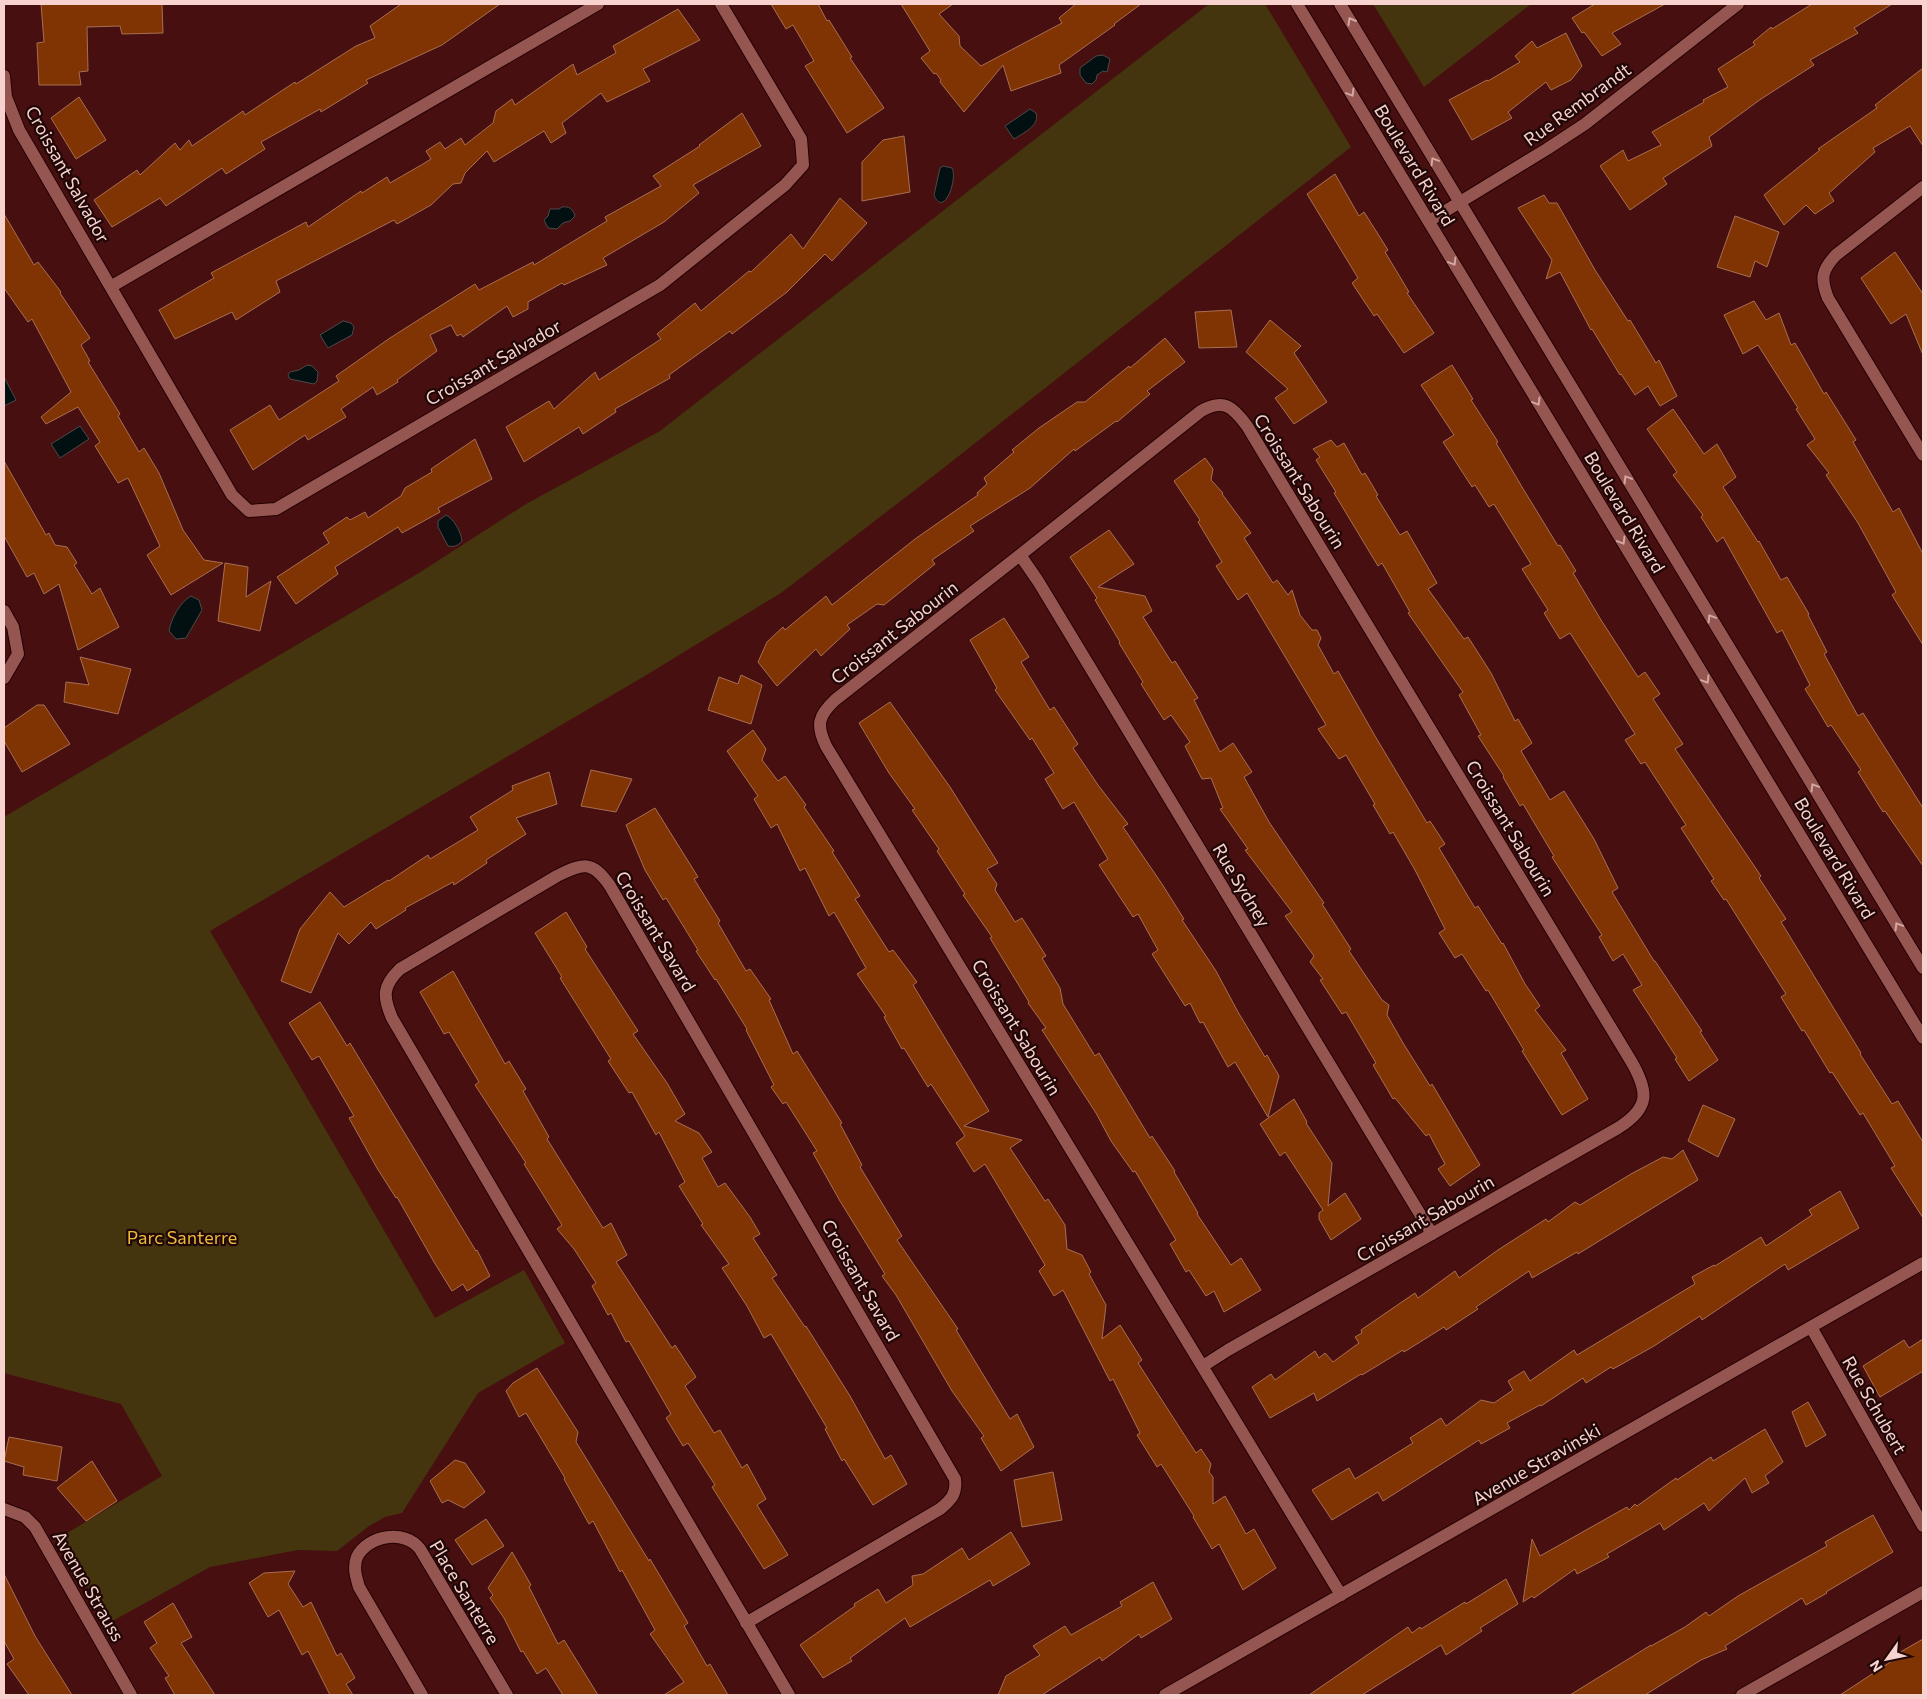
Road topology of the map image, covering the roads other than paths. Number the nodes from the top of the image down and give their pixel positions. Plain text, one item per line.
1 (598, 4) edge
2 (721, 4) edge
3 (1297, 4) edge
4 (1340, 4) edge
5 (1738, 4) edge
6 (4, 76) edge
7 (1923, 187) edge
8 (1459, 202) junction
9 (1428, 220) junction
10 (112, 286) junction
11 (1923, 455) edge
12 (1020, 555) junction
13 (4, 611) edge
14 (4, 678) edge
15 (1923, 968) edge
16 (1923, 1038) edge
17 (1432, 1234) junction
18 (1923, 1263) edge
19 (1811, 1328) junction
20 (1203, 1366) junction
21 (4, 1509) edge
22 (1923, 1526) edge
23 (1923, 1592) edge
24 (1341, 1595) junction
25 (746, 1623) junction
26 (131, 1695) edge
27 (422, 1695) edge
28 (507, 1695) edge
29 (789, 1695) edge
30 (1165, 1695) edge
31 (1742, 1695) edge

1 - 10 street
2 - 10 street, Croissant Salvador
3 -> 9 street, Boulevard Rivard
8 -> 4 street, Boulevard Rivard
5 - 8 street, Rue Rembrandt
6 - 10 street, Croissant Salvador
7 - 11 street
8 - 9 street, Rue Rembrandt
15 -> 8 street, Boulevard Rivard
9 -> 16 street, Boulevard Rivard
12 - 17 street, Rue Sydney
12 - 17 street, Croissant Sabourin
12 - 20 street, Croissant Sabourin
13 - 14 street
17 - 20 street, Croissant Sabourin
18 - 19 street, Avenue Stravinski
19 - 22 street, Rue Schubert
19 - 24 street, Avenue Stravinski
20 - 24 street, Croissant Sabourin
21 - 26 street, Avenue Strauss
23 - 31 street
24 - 30 street, Avenue Stravinski
25 - 25 street, Croissant Savard
25 - 29 street, Croissant Savard
27 - 28 street, Place Santerre

